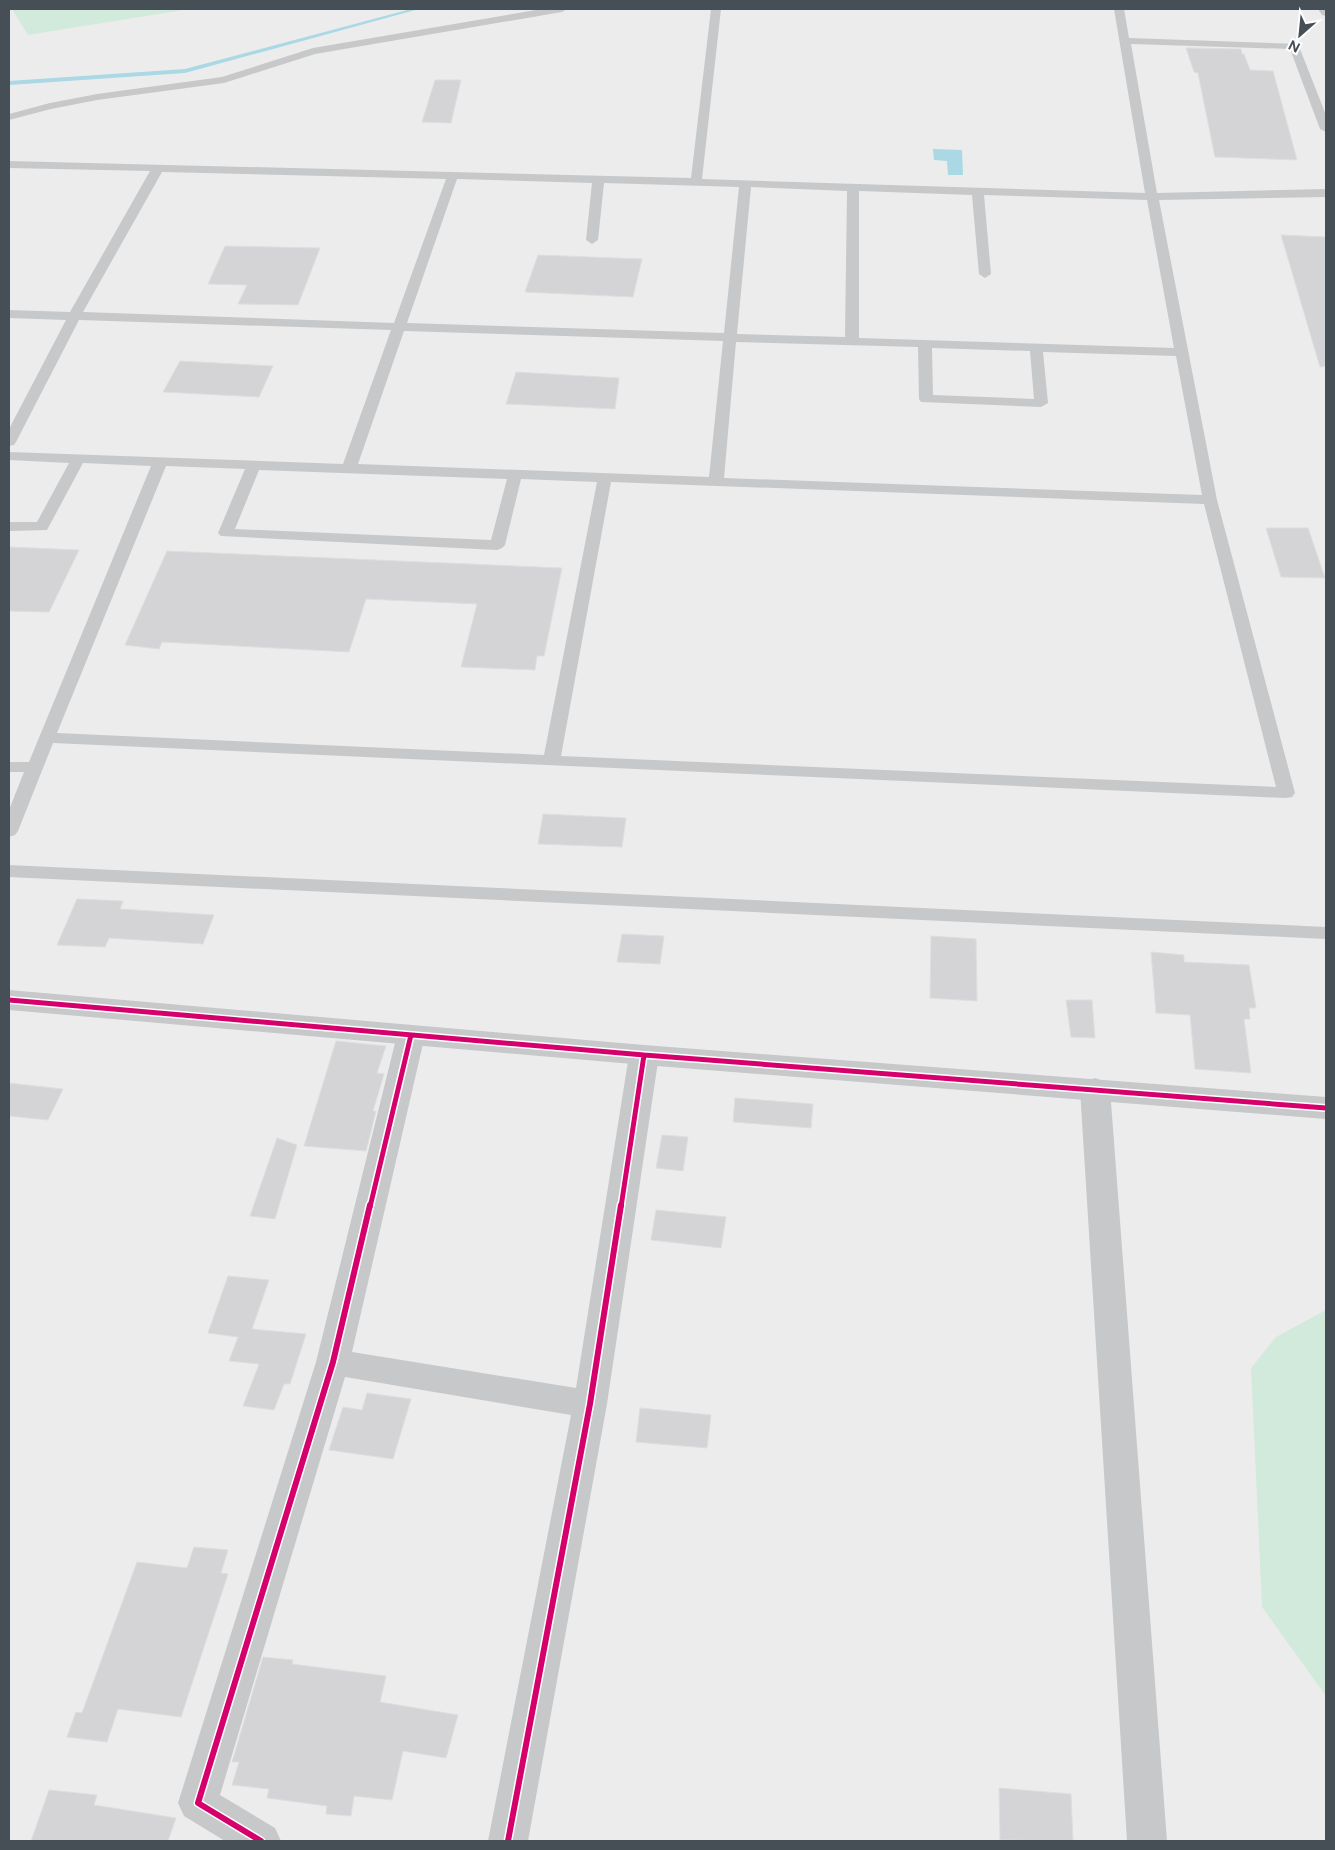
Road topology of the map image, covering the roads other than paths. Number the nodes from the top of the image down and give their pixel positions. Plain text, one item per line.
1 (562, 9) edge
2 (716, 9) edge
3 (1118, 9) edge
4 (1323, 9) edge
5 (1326, 13) edge
6 (1124, 41) junction
7 (9, 118) edge
8 (1326, 130) edge
9 (11, 167) edge
10 (158, 168) junction
11 (453, 175) junction
12 (598, 179) junction
13 (696, 182) junction
14 (745, 184) junction
15 (853, 187) junction
16 (978, 191) junction
17 (1326, 193) edge
18 (1152, 197) junction
19 (592, 240) dead end
20 (985, 274) dead end
21 (9, 314) edge
22 (74, 316) junction
23 (398, 327) junction
24 (730, 338) junction
25 (852, 342) junction
26 (925, 344) junction
27 (1036, 348) junction
28 (1182, 352) junction
29 (9, 442) edge
30 (9, 456) edge
31 (78, 459) junction
32 (160, 462) junction
33 (254, 465) junction
34 (349, 468) junction
35 (515, 474) junction
36 (605, 478) junction
37 (716, 482) junction
38 (1210, 500) junction
39 (9, 526) edge
40 (47, 738) junction
41 (552, 759) junction
42 (9, 767) edge
43 (35, 768) junction
44 (9, 832) edge
45 (9, 871) edge
46 (1326, 933) edge
47 (9, 1000) edge
48 (411, 1035) junction
49 (644, 1055) junction
50 (1095, 1089) junction
51 (1326, 1108) edge
52 (332, 1362) junction
53 (590, 1404) junction
54 (261, 1841) edge
55 (508, 1841) edge
56 (1147, 1841) edge

1 - 7 lane
2 - 13 lane
3 - 6 lane
4 - 5 lane
6 - 8 lane
6 - 18 lane
9 - 10 lane
10 - 11 lane
10 - 22 lane
11 - 12 lane
11 - 23 lane
12 - 13 lane
12 - 19 lane
13 - 14 lane
14 - 15 lane
14 - 24 lane
15 - 16 lane
15 - 25 lane
16 - 18 lane
16 - 20 lane
17 - 18 lane
18 - 28 lane
21 - 22 lane
22 - 23 lane
22 - 29 lane
23 - 24 lane
23 - 34 lane
24 - 25 lane
24 - 37 lane
25 - 26 lane
26 - 27 lane
26 - 27 lane
27 - 28 lane
28 - 38 lane
30 - 31 lane
31 - 32 lane
31 - 39 lane
32 - 33 lane
32 - 40 lane
33 - 34 lane
33 - 35 lane
34 - 35 lane
35 - 36 lane
36 - 37 lane
36 - 41 lane
37 - 38 lane
38 - 41 lane
40 - 41 lane
40 - 43 lane
42 - 43 lane
43 - 44 lane
45 - 46 lane
47 - 48 street
48 - 49 street
48 - 52 street
49 - 50 street
49 - 53 street
50 - 51 street
50 - 56 street
52 - 53 street
52 - 54 street
53 - 55 street

